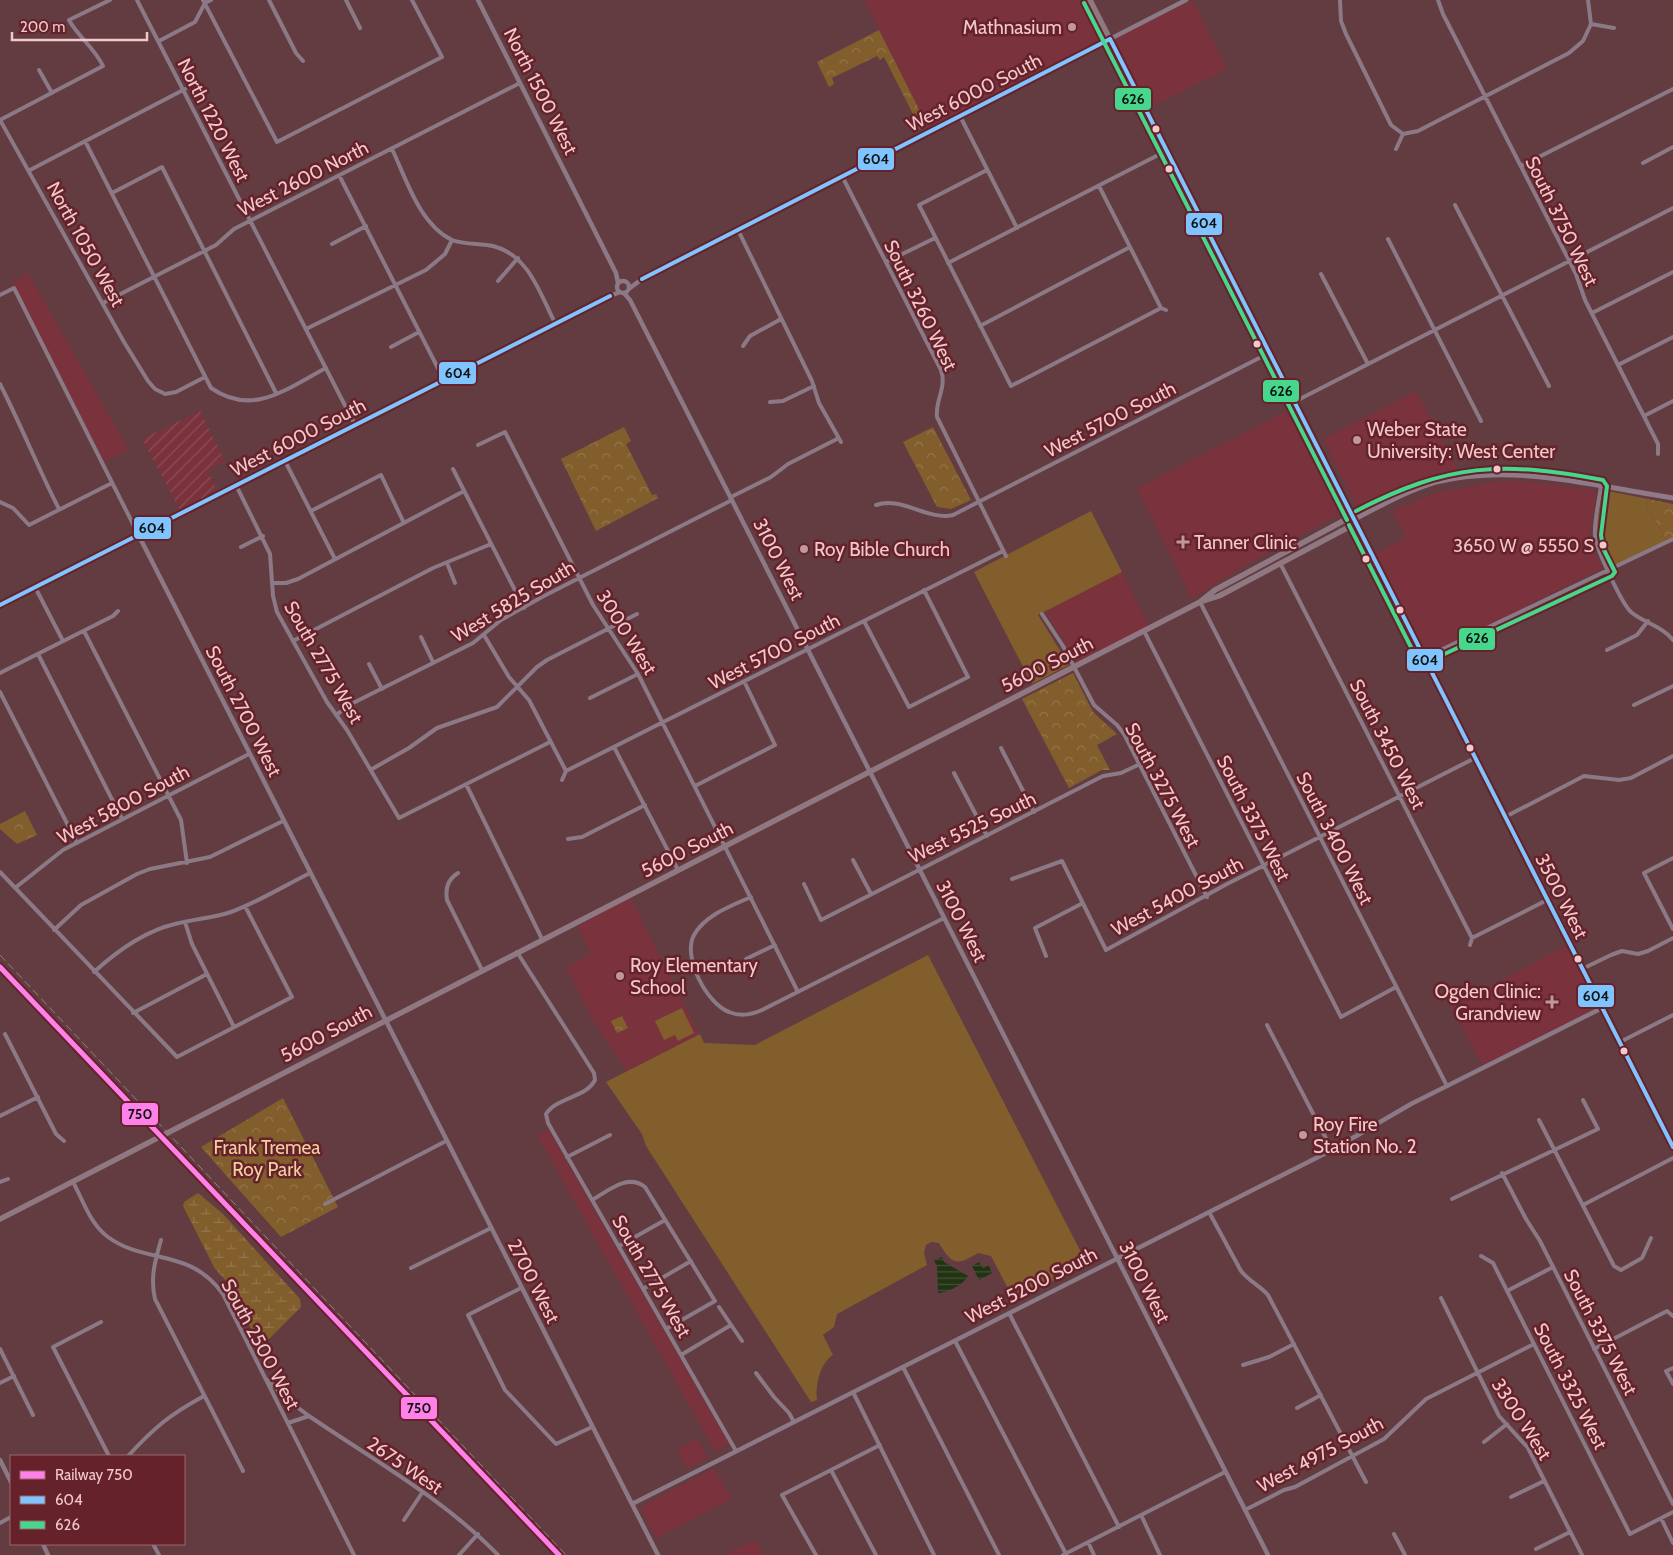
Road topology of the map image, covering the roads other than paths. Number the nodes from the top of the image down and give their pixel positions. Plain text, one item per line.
1 (110, 0) edge
2 (137, 0) edge
3 (211, 0) edge
4 (269, 0) edge
5 (346, 0) edge
6 (412, 0) edge
7 (478, 0) edge
8 (1090, 0) edge
9 (1186, 0) edge
10 (1340, 0) edge
11 (1438, 0) edge
12 (1588, 0) edge
13 (204, 2) edge
14 (1591, 24) junction
15 (360, 28) dead end
16 (1614, 28) dead end
17 (1110, 38) junction
18 (159, 41) junction
19 (303, 61) dead end
20 (39, 70) dead end
21 (520, 83) junction
22 (185, 89) junction
23 (1673, 89) edge
24 (52, 93) junction
25 (1485, 96) junction
26 (960, 116) junction
27 (0, 120) edge
28 (1403, 134) junction
29 (85, 141) junction
30 (1673, 147) edge
31 (392, 149) junction
32 (1396, 149) dead end
33 (1166, 151) junction
34 (1644, 162) dead end
35 (1521, 166) junction
36 (30, 170) junction
37 (987, 170) junction
38 (339, 175) junction
39 (842, 176) junction
40 (1099, 186) junction
41 (112, 193) junction
42 (1455, 205) dead end
43 (1673, 208) edge
44 (249, 221) junction
45 (366, 226) junction
46 (1017, 228) junction
47 (738, 230) junction
48 (935, 238) junction
49 (1388, 239) dead end
50 (452, 240) junction
51 (332, 244) dead end
52 (1130, 247) junction
53 (204, 251) junction
54 (518, 258) junction
55 (1569, 261) junction
56 (886, 262) junction
57 (948, 263) junction
58 (1673, 272) edge
59 (616, 273) junction
60 (1321, 274) dead end
61 (154, 277) junction
62 (624, 280) junction
63 (498, 281) dead end
64 (618, 283) junction
65 (396, 285) junction
66 (625, 289) junction
67 (0, 295) edge
68 (1502, 295) junction
69 (102, 303) junction
70 (1161, 308) junction
71 (1166, 310) dead end
72 (1592, 314) junction
73 (781, 319) junction
74 (555, 323) junction
75 (980, 326) junction
76 (306, 330) junction
77 (1434, 330) junction
78 (419, 332) junction
79 (1673, 337) edge
80 (742, 346) dead end
81 (391, 347) dead end
82 (1269, 353) junction
83 (1368, 364) junction
84 (1618, 365) junction
85 (326, 368) junction
86 (205, 377) junction
87 (444, 380) junction
88 (0, 384) edge
89 (814, 386) junction
90 (1549, 386) dead end
91 (276, 393) junction
92 (1673, 401) edge
93 (770, 402) dead end
94 (1294, 402) junction
95 (1644, 416) junction
96 (1481, 421) dead end
97 (355, 425) junction
98 (478, 446) dead end
99 (1658, 454) dead end
100 (285, 461) junction
101 (453, 469) dead end
102 (112, 482) junction
103 (236, 485) junction
104 (1601, 486) junction
105 (464, 491) junction
106 (1673, 498) edge
107 (731, 499) junction
108 (0, 502) edge
109 (978, 502) junction
110 (876, 505) dead end
111 (59, 509) junction
112 (311, 511) junction
113 (1354, 520) junction
114 (404, 523) junction
115 (138, 534) junction
116 (263, 536) junction
117 (1673, 539) edge
118 (491, 544) junction
119 (242, 547) dead end
120 (1003, 550) junction
121 (1006, 556) dead end
122 (335, 559) junction
123 (447, 563) junction
124 (1280, 563) junction
125 (1609, 570) junction
126 (579, 578) junction
127 (273, 583) junction
128 (455, 583) dead end
129 (35, 587) junction
130 (924, 590) junction
131 (1200, 602) junction
132 (0, 606) edge
133 (524, 608) junction
134 (118, 611) dead end
135 (637, 614) dead end
136 (1042, 614) dead end
137 (1648, 620) junction
138 (864, 621) junction
139 (607, 629) junction
140 (84, 631) junction
141 (1144, 631) junction
142 (484, 636) junction
143 (421, 638) dead end
144 (293, 640) junction
145 (1673, 640) edge
146 (63, 641) junction
147 (808, 649) junction
148 (1607, 650) dead end
149 (38, 654) junction
150 (1424, 658) junction
151 (434, 662) junction
152 (369, 664) dead end
153 (1074, 667) junction
154 (0, 673) edge
155 (638, 674) junction
156 (744, 681) junction
157 (1673, 686) edge
158 (518, 687) junction
159 (382, 689) junction
160 (0, 692) edge
161 (590, 698) dead end
162 (1634, 705) dead end
163 (336, 715) junction
164 (663, 722) junction
165 (550, 742) junction
166 (614, 747) junction
167 (1001, 748) dead end
168 (250, 754) junction
169 (1673, 756) edge
170 (1475, 758) junction
171 (1138, 765) junction
172 (372, 769) junction
173 (566, 771) junction
174 (870, 772) junction
175 (954, 773) dead end
176 (562, 780) dead end
177 (466, 784) junction
178 (695, 786) junction
179 (168, 796) junction
180 (1400, 796) junction
181 (645, 805) junction
182 (1034, 812) junction
183 (1505, 817) junction
184 (122, 819) junction
185 (284, 821) junction
186 (987, 836) junction
187 (1320, 837) junction
188 (568, 839) dead end
189 (77, 843) junction
190 (725, 846) junction
191 (1673, 858) edge
192 (853, 860) dead end
193 (187, 863) junction
194 (1263, 866) junction
195 (919, 869) junction
196 (678, 870) junction
197 (0, 872) edge
198 (310, 873) junction
199 (458, 873) dead end
200 (1012, 879) dead end
201 (804, 884) dead end
202 (15, 888) junction
203 (871, 894) junction
204 (750, 897) junction
205 (1207, 897) junction
206 (1547, 900) junction
207 (1083, 904) junction
208 (245, 906) junction
209 (944, 918) junction
210 (185, 922) junction
211 (1673, 929) edge
212 (54, 930) junction
213 (1472, 938) junction
214 (1673, 938) edge
215 (542, 939) junction
216 (774, 945) junction
217 (1470, 946) dead end
218 (517, 952) junction
219 (1046, 956) dead end
220 (746, 959) dead end
221 (1582, 969) junction
222 (482, 970) junction
223 (94, 972) junction
224 (207, 974) junction
225 (1396, 987) junction
226 (798, 992) junction
227 (1602, 1008) junction
228 (133, 1013) junction
229 (1673, 1015) edge
230 (384, 1020) junction
231 (1267, 1025) dead end
232 (234, 1027) junction
233 (5, 1034) dead end
234 (1620, 1042) junction
235 (1446, 1086) junction
236 (38, 1097) junction
237 (1583, 1100) dead end
238 (0, 1116) edge
239 (1540, 1120) dead end
240 (610, 1136) dead end
241 (64, 1141) dead end
242 (446, 1141) junction
243 (1673, 1147) edge
244 (1555, 1149) junction
245 (1332, 1150) junction
246 (567, 1157) junction
247 (1673, 1158) edge
248 (1502, 1174) junction
249 (8, 1178) dead end
250 (0, 1182) edge
251 (73, 1182) junction
252 (592, 1200) junction
253 (1452, 1200) dead end
254 (324, 1204) dead end
255 (1583, 1205) junction
256 (1209, 1212) junction
257 (0, 1219) edge
258 (665, 1220) junction
259 (491, 1228) junction
260 (1651, 1238) dead end
261 (161, 1240) dead end
262 (619, 1246) junction
263 (157, 1255) junction
264 (1481, 1256) dead end
265 (1116, 1259) junction
266 (691, 1261) junction
267 (1553, 1267) junction
268 (411, 1268) dead end
269 (521, 1288) junction
270 (643, 1289) junction
271 (1507, 1291) junction
272 (1441, 1298) dead end
273 (720, 1307) dead end
274 (1009, 1313) junction
275 (1673, 1316) edge
276 (101, 1322) dead end
277 (731, 1325) junction
278 (666, 1329) junction
279 (742, 1341) dead end
280 (955, 1341) junction
281 (1294, 1344) junction
282 (1534, 1344) junction
283 (0, 1349) edge
284 (1594, 1349) junction
285 (681, 1355) junction
286 (1242, 1365) dead end
287 (903, 1367) junction
288 (1673, 1368) edge
289 (756, 1373) dead end
290 (1477, 1373) junction
291 (14, 1376) junction
292 (264, 1376) junction
293 (0, 1383) edge
294 (1673, 1384) edge
295 (853, 1392) junction
296 (1321, 1395) junction
297 (204, 1396) junction
298 (1297, 1408) dead end
299 (34, 1416) dead end
300 (309, 1416) junction
301 (794, 1422) junction
302 (288, 1424) junction
303 (1507, 1424) junction
304 (592, 1427) junction
305 (1484, 1442) dead end
306 (880, 1445) junction
307 (736, 1451) junction
308 (108, 1455) edge
309 (129, 1455) edge
310 (1353, 1456) junction
311 (0, 1460) edge
312 (832, 1470) junction
313 (243, 1471) dead end
314 (1226, 1472) junction
315 (10, 1480) edge
316 (1544, 1481) junction
317 (1366, 1482) dead end
318 (422, 1493) junction
319 (1511, 1497) dead end
320 (632, 1504) junction
321 (1673, 1504) edge
322 (1245, 1510) junction
323 (1673, 1512) edge
324 (1141, 1516) junction
325 (1661, 1518) junction
326 (404, 1520) dead end
327 (1119, 1527) junction
328 (1570, 1532) junction
329 (478, 1534) junction
330 (1394, 1534) dead end
331 (1088, 1542) junction
332 (1673, 1542) edge
333 (1536, 1549) dead end
334 (1065, 1554) edge
335 (354, 1555) edge
336 (458, 1555) edge
337 (498, 1555) edge
338 (658, 1555) edge
339 (816, 1555) edge
340 (876, 1555) edge
341 (934, 1555) edge
342 (999, 1555) edge
343 (1094, 1555) edge
344 (1160, 1555) edge
345 (1268, 1555) edge
346 (1405, 1555) edge
347 (1582, 1555) edge

1 - 24 street
2 - 18 street, North 1220 West
3 - 13 street
4 - 19 street
5 - 15 street
6 - 13 street
7 - 21 street, North 1500 West
8 - 17 main road, 3500 West
9 - 17 street, West 6000 South
10 - 28 street
11 - 25 street, South 3750 West
12 - 14 street
13 - 18 street
14 - 16 street
14 - 25 street
17 - 26 street, West 6000 South
17 - 33 main road, 3500 West
18 - 22 street, North 1220 West
20 - 24 street
21 - 31 street, West 2600 North
21 - 59 street, North 1500 West
22 - 29 street
22 - 44 street, North 1220 West
23 - 35 street
24 - 27 street
25 - 28 street
25 - 35 street, South 3750 West
26 - 37 street
26 - 39 street, West 6000 South
27 - 36 street, North 1050 West
28 - 32 street
29 - 36 street
29 - 41 street
30 - 34 street
31 - 38 street, West 2600 North
31 - 50 street
33 - 40 street
33 - 82 main road, 3500 West
35 - 55 street, South 3750 West
36 - 69 street, North 1050 West
37 - 46 street
37 - 48 street
38 - 44 street, West 2600 North
38 - 45 street
39 - 47 street, West 6000 South
39 - 56 street, South 3260 West
40 - 46 street
40 - 52 street
41 - 53 street
41 - 61 street
42 - 68 street
43 - 55 street
44 - 53 street, West 2600 North
44 - 76 street, North 1220 West
45 - 51 street
45 - 65 street
46 - 57 street
47 - 66 street, West 6000 South
47 - 73 street
48 - 56 street
48 - 57 street
49 - 77 street
50 - 54 street
50 - 65 street
52 - 70 street
52 - 75 street
53 - 61 street, West 2600 North
53 - 91 street
54 - 63 street
54 - 74 street
55 - 68 street
55 - 72 street, South 3750 West
56 - 109 street, South 3260 West
57 - 75 street
58 - 72 street
59 - 62 street
59 - 64 street
60 - 83 street
61 - 69 street, West 2600 North
61 - 86 street
62 - 64 street
62 - 66 street
64 - 66 street
65 - 76 street
65 - 78 street
66 - 74 street, West 6000 South
66 - 107 street, 3100 West
67 - 102 street, South 2700 West
68 - 77 street
68 - 90 street
69 - 86 street, North 1050 West
70 - 71 street
70 - 75 street
72 - 84 street, South 3750 West
73 - 80 street
73 - 89 street
74 - 87 street, West 6000 South
76 - 85 street, North 1220 West
77 - 83 street
77 - 96 street
78 - 81 street
78 - 87 street
79 - 84 street
82 - 94 main road, 3500 West
82 - 109 street, West 5700 South
83 - 94 street
84 - 95 street, South 3750 West
85 - 91 street
85 - 97 street, North 1220 West
86 - 91 street
87 - 97 street, West 6000 South
88 - 111 street
89 - 93 street
89 - 107 street, West 5825 South
92 - 95 street
94 - 113 main road, 3500 West
95 - 99 street, South 3750 West
97 - 100 street, West 6000 South
98 - 126 street, 3000 West
100 - 103 street, West 6000 South
100 - 112 street
101 - 105 street
102 - 111 street
102 - 115 street, South 2700 West
103 - 115 street, West 6000 South
103 - 116 street, South 2775 West
104 - 106 main road
104 - 113 main road
104 - 125 street
105 - 114 street
105 - 118 street
107 - 126 street, West 5825 South
107 - 147 street, 3100 West
108 - 111 street
109 - 110 street, West 5700 South
109 - 120 street, South 3260 West
112 - 114 street
112 - 122 street
113 - 124 main road, 5600 South
113 - 131 main road, 5600 South
113 - 150 main road, 3500 West
114 - 122 street
115 - 129 street, West 6000 South
115 - 168 street, South 2700 West
116 - 119 street
116 - 127 street, South 2775 West
117 - 125 street
118 - 123 street
118 - 133 street
120 - 121 street, South 3260 West
120 - 130 street, West 5700 South
122 - 127 street
123 - 128 street
123 - 144 street
124 - 131 main road, 5600 South
124 - 180 street, South 3450 West
125 - 137 street
125 - 150 street
126 - 133 street, West 5825 South
126 - 139 street, 3000 West
127 - 144 street, South 2775 West
129 - 132 street, West 6000 South
129 - 146 street
130 - 138 street, West 5700 South
130 - 138 street
131 - 141 main road, 5600 South
131 - 187 street, South 3400 West
133 - 142 street, West 5825 South
134 - 140 street
135 - 139 street
136 - 153 street, South 3275 West
137 - 145 street
137 - 148 street
138 - 147 street, West 5700 South
139 - 155 street, 3000 West
139 - 158 street
140 - 146 street
140 - 179 street
141 - 153 main road, 5600 South
141 - 194 street, South 3375 West
142 - 151 street, West 5825 South
142 - 158 street
143 - 151 street
144 - 163 street, South 2775 West
146 - 149 street
147 - 156 street, West 5700 South
147 - 174 street, 3100 West
149 - 154 street
149 - 184 street
150 - 170 main road, 3500 West
151 - 159 street, West 5825 South
152 - 159 street
153 - 171 street, South 3275 West
153 - 174 main road, 5600 South
155 - 161 street
155 - 164 street, 3000 West
156 - 164 street, West 5700 South
156 - 178 street
157 - 162 street
158 - 165 street
158 - 172 street
159 - 163 street, West 5825 South
160 - 189 street
163 - 172 street, South 2775 West
164 - 166 street, West 5700 South
164 - 178 street, 3000 West
165 - 173 street
165 - 177 street
166 - 173 street, West 5700 South
166 - 181 street
167 - 182 street
168 - 179 street, West 5800 South
168 - 185 street, South 2700 West
169 - 183 street
170 - 180 street, West 5400 South
170 - 183 main road, 3500 West
171 - 182 street, West 5525 South
171 - 205 street, South 3275 West
172 - 177 street, South 2775 West
173 - 176 street
174 - 190 main road, 5600 South
174 - 195 street, 3100 West
175 - 186 street
177 - 215 street
178 - 190 street, 3000 West
179 - 184 street, West 5800 South
179 - 193 street
180 - 187 street, West 5400 South
180 - 213 street, South 3450 West
181 - 188 street
181 - 196 street
182 - 186 street, West 5525 South
183 - 206 main road, 3500 West
184 - 189 street, West 5800 South
185 - 193 street
185 - 198 street, South 2700 West
186 - 195 street, West 5525 South
187 - 194 street, West 5400 South
187 - 225 street, South 3400 West
189 - 202 street, West 5800 South
190 - 196 main road, 5600 South
190 - 204 street, 3000 West
191 - 211 street
192 - 203 street
193 - 212 street
194 - 205 street, West 5400 South
194 - 225 street, South 3375 West
195 - 203 street, West 5525 South
195 - 209 street, 3100 West
196 - 215 main road, 5600 South
197 - 202 street
198 - 208 street
198 - 230 street, South 2700 West
199 - 222 street
200 - 207 street
201 - 203 street, West 5525 South
202 - 212 street
204 - 216 street, 3000 West
204 - 226 street
205 - 207 street, West 5400 South
206 - 213 street
206 - 221 main road, 3500 West
207 - 219 street
208 - 210 street
208 - 232 street
209 - 226 street
209 - 265 street, 3100 West
210 - 223 street
210 - 224 street
212 - 223 street
213 - 217 street
214 - 221 street
215 - 218 main road, 5600 South
216 - 220 street
216 - 226 street, 3000 West
218 - 222 main road, 5600 South
218 - 246 street, South 2775 West
221 - 227 main road, 3500 West
222 - 230 main road, 5600 South
223 - 228 street
224 - 228 street
224 - 232 street
225 - 235 street, South 3400 West
227 - 234 main road, 3500 West
227 - 235 street, West 5200 South
228 - 232 street
229 - 234 street
230 - 242 street, 2700 West
230 - 251 main road, 5600 South
231 - 245 street
233 - 236 street
234 - 243 main road, 3500 West
235 - 245 street, West 5200 South
236 - 238 street
236 - 241 street
237 - 244 street
239 - 244 street
240 - 246 street
242 - 254 street
242 - 259 street, 2700 West
244 - 248 street
244 - 255 street
245 - 256 street, West 5200 South
246 - 252 street, South 2775 West
247 - 255 street
248 - 253 street
248 - 267 street, South 3375 West
249 - 250 street
251 - 257 main road, 5600 South
251 - 263 street, South 2500 West
252 - 258 street
252 - 262 street, South 2775 West
255 - 260 street
256 - 265 street, West 5200 South
256 - 281 street
258 - 262 street
258 - 266 street
259 - 268 street
259 - 269 street, 2700 West
261 - 263 street
262 - 270 street, South 2775 West
263 - 292 street, South 2500 West
263 - 297 street
264 - 271 street, South 3325 West
265 - 274 street, West 5200 South
265 - 314 street, 3100 West
266 - 270 street
266 - 278 street
267 - 271 street
267 - 284 street, South 3375 West
269 - 304 street, 2700 West
269 - 304 street
270 - 278 street, South 2775 West
271 - 282 street, South 3325 West
272 - 290 street, 3300 West
273 - 277 street
274 - 280 street, West 5200 South
274 - 327 street
275 - 284 street
276 - 308 street
277 - 279 street
277 - 285 street
278 - 285 street, South 2775 West
280 - 287 street, West 5200 South
280 - 334 street
281 - 286 street
281 - 296 street
282 - 290 street, West 4975 South
282 - 325 street, South 3325 West
283 - 291 street
284 - 321 street, South 3375 West
285 - 307 street, South 2775 West
287 - 295 street, West 5200 South
287 - 342 street
288 - 294 street
289 - 301 street
290 - 303 street, 3300 West
290 - 310 street, West 4975 South
291 - 293 street
291 - 299 street
292 - 300 street, 2675 West
292 - 302 street, South 2500 West
295 - 301 street, West 5200 South
295 - 306 street
296 - 298 street
296 - 310 street
297 - 309 street
297 - 313 street
300 - 302 street
300 - 318 street, 2675 West
301 - 307 street, West 5200 South
302 - 335 street, South 2500 West
303 - 305 street
303 - 316 street, 3300 West
304 - 320 street, 2700 West
306 - 312 street
306 - 341 street
307 - 320 street, West 5200 South
310 - 317 street
310 - 322 street, West 4975 South
311 - 315 street
312 - 339 street
312 - 340 street
314 - 322 street, 3100 West
314 - 324 street
316 - 319 street
316 - 328 street, 3300 West
318 - 326 street
318 - 329 street, 2675 West
320 - 338 street, 2700 West
322 - 345 street, 3100 West
323 - 325 street
324 - 327 street
324 - 344 street
325 - 332 street
327 - 331 street
328 - 333 street
328 - 347 street, 3300 West
329 - 336 street
329 - 337 street, 2675 West
330 - 346 street
331 - 334 street
331 - 343 street

